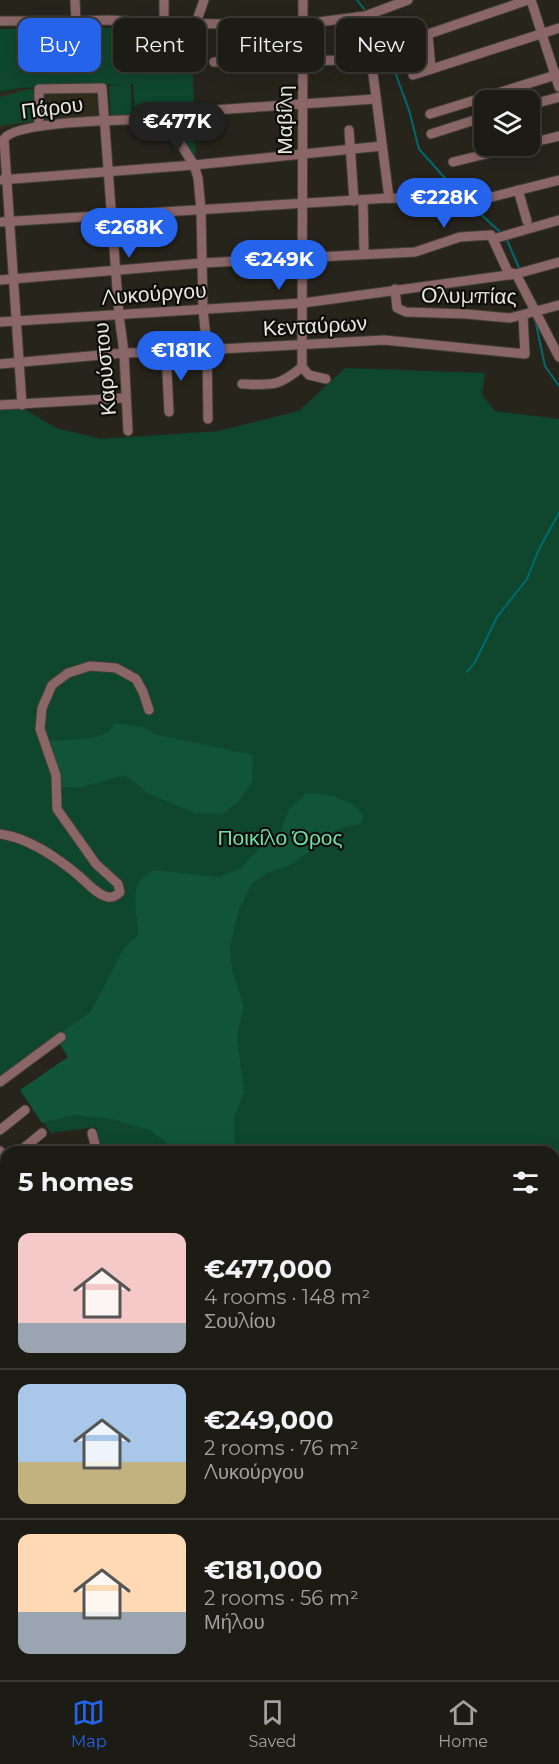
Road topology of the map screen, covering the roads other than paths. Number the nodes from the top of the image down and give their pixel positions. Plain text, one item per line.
1 (75, 0) edge
2 (164, 0) edge
3 (204, 0) edge
4 (303, 0) edge
5 (408, 0) edge
6 (530, 0) edge
7 (358, 17) joint
8 (76, 18) edge
9 (164, 18) edge
10 (198, 18) edge
11 (303, 18) edge
12 (0, 21) edge
13 (18, 21) edge
14 (324, 21) edge
15 (559, 28) edge
16 (543, 33) junction
17 (428, 35) joint
18 (214, 62) dead end
19 (218, 62) edge
20 (431, 69) junction
21 (303, 72) edge
22 (372, 72) edge
23 (557, 74) edge
24 (413, 75) dead end
25 (559, 87) edge
26 (559, 97) edge
27 (375, 99) junction
28 (540, 102) edge
29 (302, 105) junction
30 (214, 110) dead end
31 (430, 114) dead end
32 (474, 120) edge
33 (104, 121) junction
34 (39, 126) junction
35 (349, 130) dead end
36 (431, 134) dead end
37 (559, 136) edge
38 (540, 141) edge
39 (382, 146) junction
40 (350, 150) junction
41 (303, 154) junction
42 (478, 156) edge
43 (453, 162) dead end
44 (194, 165) junction
45 (108, 171) junction
46 (4, 179) edge
47 (559, 180) edge
48 (518, 190) junction
49 (389, 198) junction
50 (359, 200) junction
51 (303, 205) junction
52 (201, 210) junction
53 (112, 215) junction
54 (559, 220) edge
55 (5, 221) edge
56 (527, 221) dead end
57 (493, 239) junction
58 (364, 254) junction
59 (303, 257) junction
60 (559, 262) edge
61 (202, 263) junction
62 (116, 270) junction
63 (516, 274) junction
64 (15, 279) junction
65 (0, 280) edge
66 (395, 289) junction
67 (303, 303) junction
68 (559, 305) edge
69 (203, 309) junction
70 (536, 312) junction
71 (119, 315) junction
72 (523, 316) junction
73 (0, 322) edge
74 (15, 322) junction
75 (556, 343) edge
76 (303, 344) junction
77 (207, 350) junction
78 (166, 352) junction
79 (124, 353) junction
80 (559, 357) edge
81 (19, 363) junction
82 (0, 364) edge
83 (302, 367) junction
84 (326, 380) dead end
85 (242, 384) dead end
86 (125, 398) junction
87 (0, 405) edge
88 (22, 405) junction
89 (169, 412) dead end
90 (208, 419) dead end
91 (128, 431) dead end
92 (149, 710) dead end
93 (0, 834) edge
94 (61, 1037) dead end
95 (0, 1082) edge
96 (25, 1110) dead end
97 (0, 1130) edge
98 (42, 1133) dead end
99 (92, 1134) dead end
100 (26, 1146) edge
101 (96, 1146) edge

1 - 8 street
2 - 9 street
3 - 10 street
4 - 11 street, Μαβίλη
5 - 7 street
6 - 16 street
6 - 17 street
7 - 14 street
12 - 13 street
15 - 16 street
16 - 20 street
16 - 23 street
17 - 20 street
18 - 19 street
20 - 24 street
21 - 29 street, Μαβίλη
22 - 27 street
23 - 25 street
23 - 31 street
26 - 28 street
27 - 29 street
27 - 39 street
29 - 30 street
29 - 41 street, Μαβίλη
32 - 36 street
33 - 34 street, Πάρου
33 - 34 street, Καρύστου
33 - 44 street, Πάρου
33 - 45 street, Καρύστου
34 - 46 street, Πάρου
35 - 40 street
37 - 38 street
39 - 40 street
39 - 49 street
40 - 41 street
40 - 50 street
41 - 44 street
41 - 51 street, Μαβίλη
42 - 43 street
44 - 45 street
44 - 52 street
45 - 46 street
45 - 53 street, Καρύστου
46 - 55 street
47 - 48 street
48 - 49 street
48 - 56 street
49 - 50 street
50 - 51 street
50 - 58 street
51 - 52 street
51 - 59 street, Μαβίλη
52 - 53 street
52 - 61 street
53 - 55 street
53 - 62 street, Καρύστου
54 - 57 street
55 - 64 street
57 - 58 street
57 - 63 street
58 - 59 street
59 - 61 street
59 - 67 street, Μαβίλη
60 - 63 street, Λυκούργου
61 - 62 street
61 - 69 street
62 - 64 street
62 - 71 street, Καρύστου
63 - 66 street, Λυκούργου
63 - 70 street
64 - 65 street
64 - 74 street
66 - 67 street, Λυκούργου
66 - 72 street, Ολυμπίας
67 - 69 street, Λυκούργου
67 - 76 street, Μαβίλη
68 - 70 street, Ολυμπίας
69 - 71 street, Λυκούργου
69 - 77 street
70 - 72 street, Ολυμπίας
70 - 75 street
71 - 74 street, Λυκούργου
71 - 79 street, Καρύστου
72 - 76 street, Κενταύρων
73 - 74 street, Λυκούργου
74 - 81 street
75 - 80 street
76 - 77 street, Κενταύρων
76 - 83 street, Μαβίλη
77 - 78 street, Κενταύρων
77 - 90 street
78 - 79 street, Κενταύρων
78 - 89 street
79 - 81 street, Κενταύρων
79 - 86 street, Καρύστου
81 - 82 street, Κενταύρων
81 - 88 street
83 - 84 street
83 - 85 street
86 - 88 street
86 - 91 street, Καρύστου
87 - 88 street
92 - 93 street
94 - 95 street
96 - 97 street
98 - 100 street
99 - 101 street

